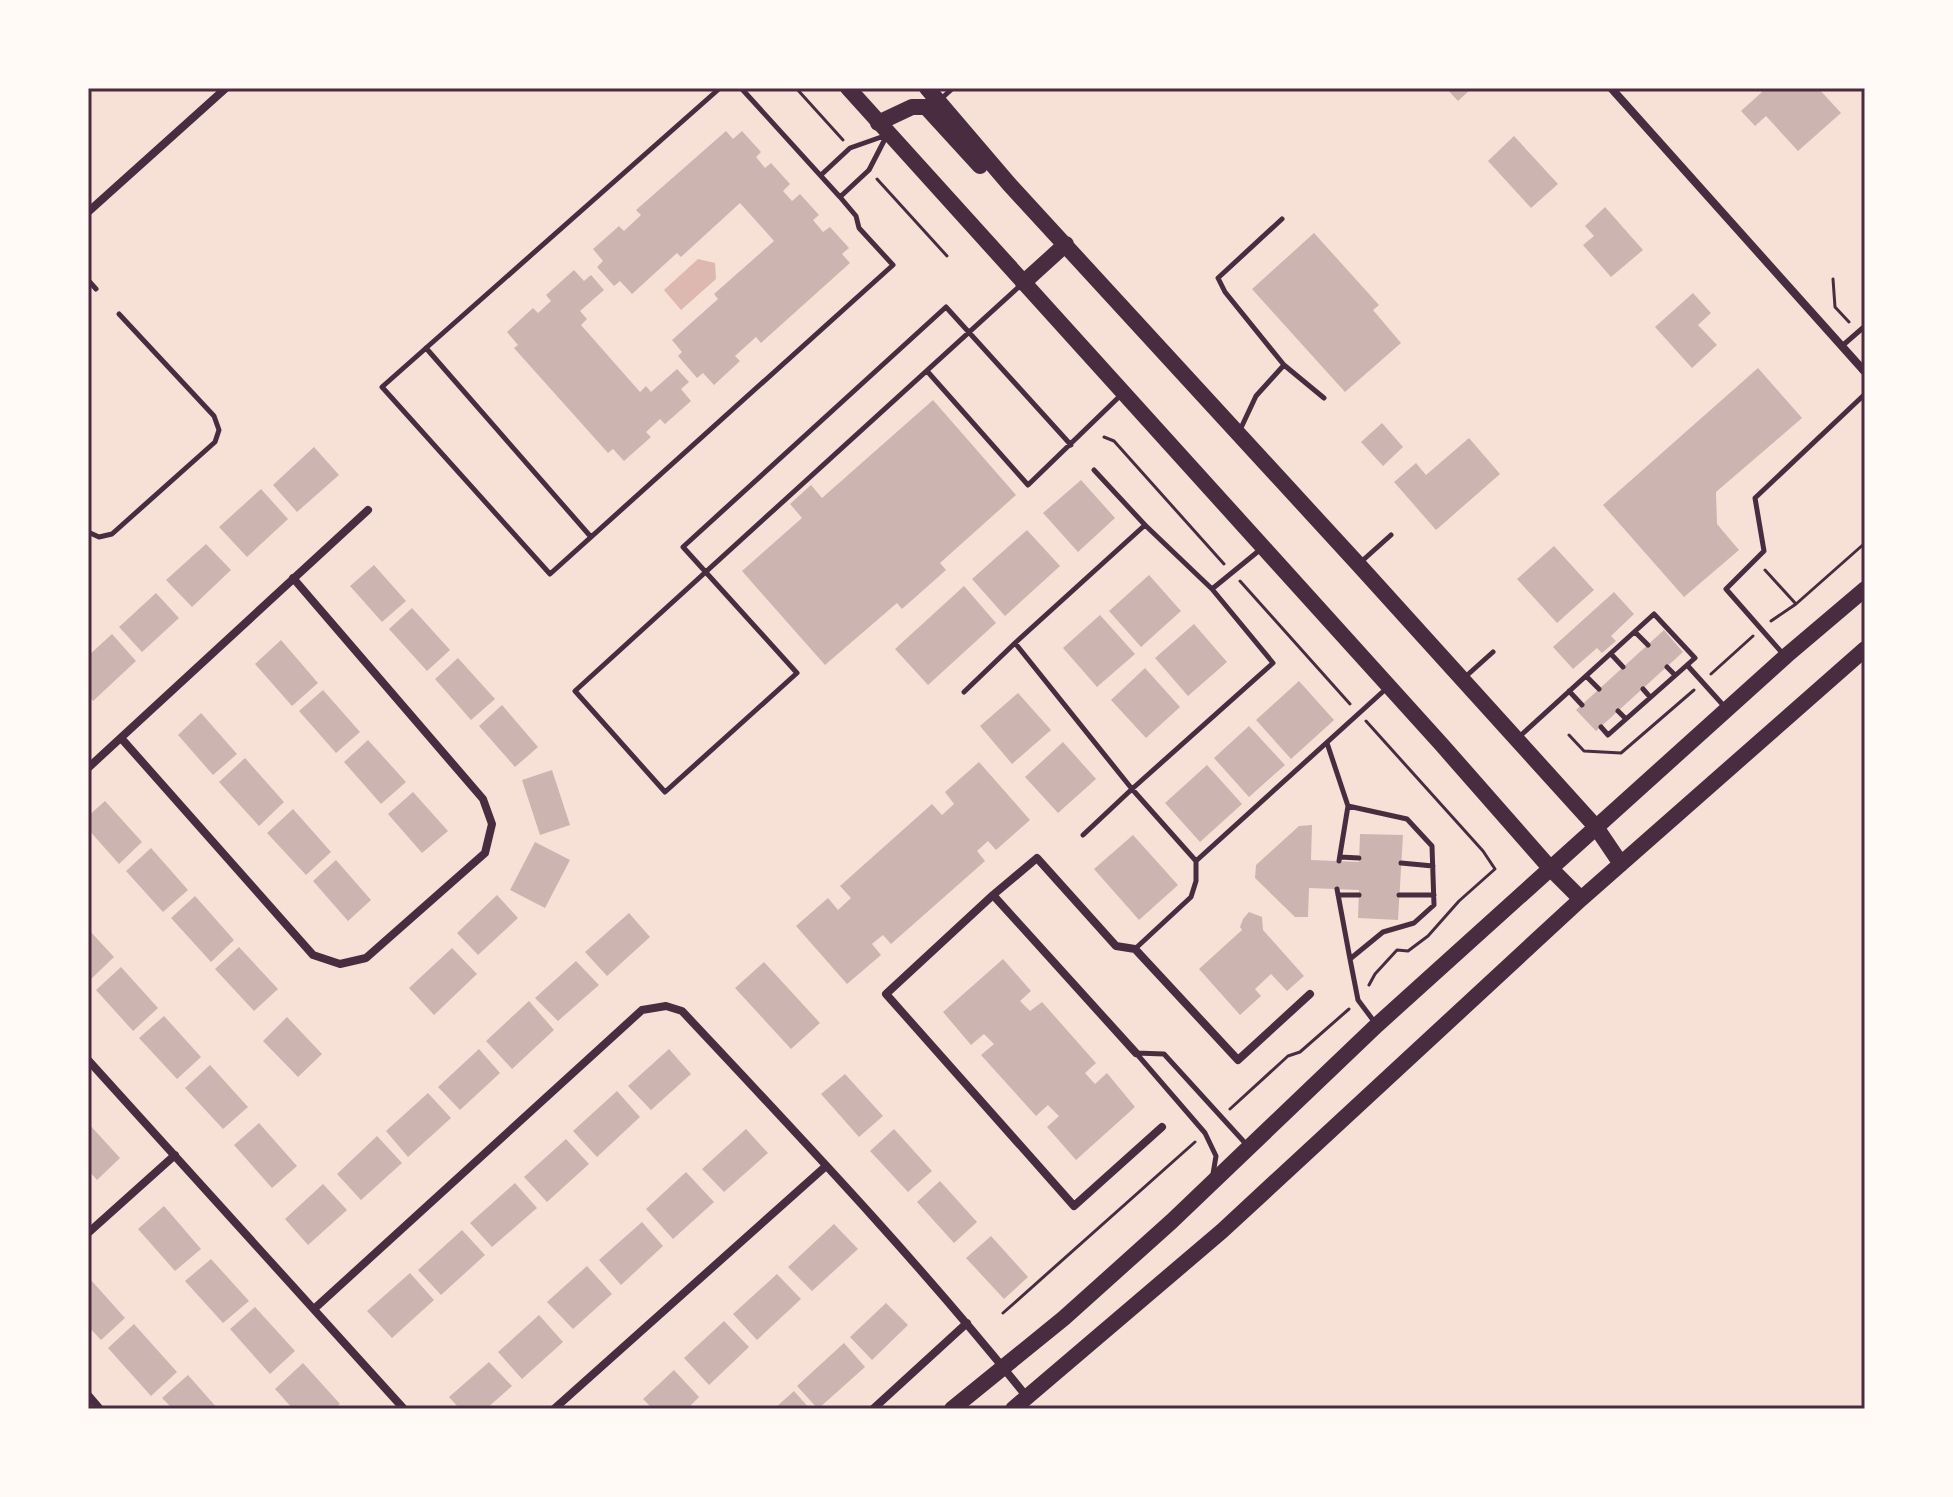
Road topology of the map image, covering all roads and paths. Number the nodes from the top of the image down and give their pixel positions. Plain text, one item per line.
1 (226, 88) edge
2 (720, 88) edge
3 (741, 88) edge
4 (848, 88) edge
5 (927, 88) edge
6 (953, 88) edge
7 (1611, 88) edge
8 (938, 101) junction
9 (883, 129) junction
10 (821, 175) junction
11 (1009, 184) junction
12 (840, 197) junction
13 (88, 212) edge
14 (1282, 219) dead end
15 (1066, 244) junction
16 (1833, 279) dead end
17 (88, 280) edge
18 (1023, 283) junction
19 (96, 289) dead end
20 (119, 314) dead end
21 (1865, 326) edge
22 (969, 332) junction
23 (1858, 332) junction
24 (1842, 346) junction
25 (426, 348) junction
26 (1284, 365) junction
27 (927, 371) junction
28 (1865, 372) edge
29 (1123, 393) junction
30 (1865, 394) edge
31 (1324, 398) dead end
32 (1237, 435) junction
33 (1071, 445) junction
34 (1094, 470) dead end
35 (368, 510) dead end
36 (1145, 525) junction
37 (88, 532) edge
38 (1391, 535) dead end
39 (591, 537) junction
40 (1865, 543) edge
41 (1262, 547) junction
42 (1358, 564) junction
43 (1765, 570) dead end
44 (705, 571) junction
45 (293, 578) junction
46 (1212, 589) junction
47 (1865, 589) edge
48 (1796, 604) junction
49 (1762, 629) junction
50 (1635, 632) junction
51 (1015, 643) junction
52 (1648, 645) dead end
53 (1865, 649) edge
54 (1493, 652) dead end
55 (1611, 654) junction
56 (1786, 656) junction
57 (1687, 665) junction
58 (1623, 667) dead end
59 (1667, 667) dead end
60 (1675, 675) junction
61 (1586, 676) junction
62 (1461, 681) junction
63 (1702, 682) junction
64 (1389, 687) junction
65 (1599, 689) dead end
66 (1643, 689) dead end
67 (1569, 691) junction
68 (964, 692) dead end
69 (1650, 697) junction
70 (1582, 705) dead end
71 (1727, 710) junction
72 (1618, 711) dead end
73 (1626, 719) junction
74 (1601, 727) dead end
75 (1569, 735) dead end
76 (121, 738) junction
77 (1516, 740) junction
78 (1327, 743) junction
79 (88, 768) edge
80 (1132, 789) junction
81 (1348, 806) junction
82 (1596, 827) junction
83 (1083, 835) dead end
84 (1359, 858) dead end
85 (1196, 861) junction
86 (1401, 863) dead end
87 (1621, 864) junction
88 (1433, 866) junction
89 (1550, 868) junction
90 (993, 895) junction
91 (1359, 895) dead end
92 (1399, 895) dead end
93 (1434, 895) junction
94 (1581, 899) junction
95 (1135, 949) junction
96 (1350, 959) junction
97 (1310, 994) dead end
98 (1335, 1021) dead end
99 (1377, 1025) junction
100 (1136, 1053) junction
101 (88, 1060) edge
102 (1221, 1117) junction
103 (1162, 1127) dead end
104 (1205, 1133) junction
105 (1249, 1147) junction
106 (175, 1155) junction
107 (826, 1166) junction
108 (1212, 1183) junction
109 (88, 1233) edge
110 (314, 1309) junction
111 (1003, 1313) dead end
112 (967, 1323) junction
113 (1003, 1367) junction
114 (88, 1395) edge
115 (1027, 1398) junction
116 (100, 1409) edge
117 (404, 1409) edge
118 (554, 1409) edge
119 (873, 1409) edge
120 (952, 1409) edge
121 (1013, 1409) edge

1 - 13 street
2 - 25 lane
3 - 10 lane
4 - 9 main road
5 - 8 main road
6 - 8 lane
7 - 24 street
8 - 11 main road
9 - 10 lane
9 - 11 main road
9 - 12 lane
9 - 18 main road
10 - 12 lane
11 - 15 main road
12 - 39 lane
14 - 26 lane
15 - 18 main road
15 - 32 main road
16 - 23 path
17 - 19 lane
18 - 22 lane
18 - 29 main road
20 - 37 lane
21 - 23 lane
22 - 27 lane
22 - 33 lane
22 - 44 lane
23 - 24 lane
24 - 28 street
25 - 39 lane
25 - 39 lane
26 - 31 lane
26 - 32 lane
27 - 33 lane
27 - 44 lane
29 - 33 lane
29 - 41 main road
30 - 49 lane
32 - 42 main road
34 - 36 lane
35 - 45 street
36 - 46 lane
36 - 51 lane
38 - 42 lane
40 - 48 path
41 - 46 lane
41 - 64 main road
42 - 62 main road
43 - 48 path
44 - 44 lane
45 - 76 street
45 - 76 street
46 - 80 lane
47 - 56 main road
48 - 49 path
49 - 56 lane
49 - 63 path
50 - 52 lane
50 - 55 lane
50 - 57 lane
51 - 68 lane
51 - 80 lane
53 - 87 main road
54 - 62 lane
55 - 58 lane
55 - 61 lane
56 - 71 main road
57 - 60 lane
57 - 63 lane
59 - 60 lane
60 - 69 lane
61 - 65 lane
61 - 67 lane
62 - 77 main road
63 - 71 lane
63 - 75 path
64 - 78 lane
64 - 89 main road
66 - 69 lane
67 - 70 lane
67 - 77 lane
69 - 73 lane
71 - 82 main road
72 - 73 lane
73 - 74 lane
76 - 79 street
77 - 82 main road
78 - 81 lane
78 - 85 lane
80 - 83 lane
80 - 85 lane
81 - 84 lane
81 - 88 lane
82 - 87 main road
82 - 89 main road
85 - 95 lane
86 - 88 lane
87 - 94 main road
88 - 93 lane
89 - 94 main road
89 - 99 main road
90 - 95 street
90 - 100 street
90 - 103 street
91 - 96 lane
92 - 93 lane
93 - 96 lane
94 - 115 main road
95 - 97 street
96 - 99 lane
98 - 102 path
99 - 105 main road
100 - 102 lane
100 - 104 lane
101 - 106 street
102 - 105 lane
104 - 108 lane
104 - 111 path
105 - 108 main road
106 - 109 street
106 - 110 street
107 - 110 street
107 - 112 street
107 - 118 street
108 - 113 main road
110 - 117 street
112 - 113 street
112 - 119 street
113 - 115 street
113 - 120 main road
114 - 116 street
115 - 121 main road

